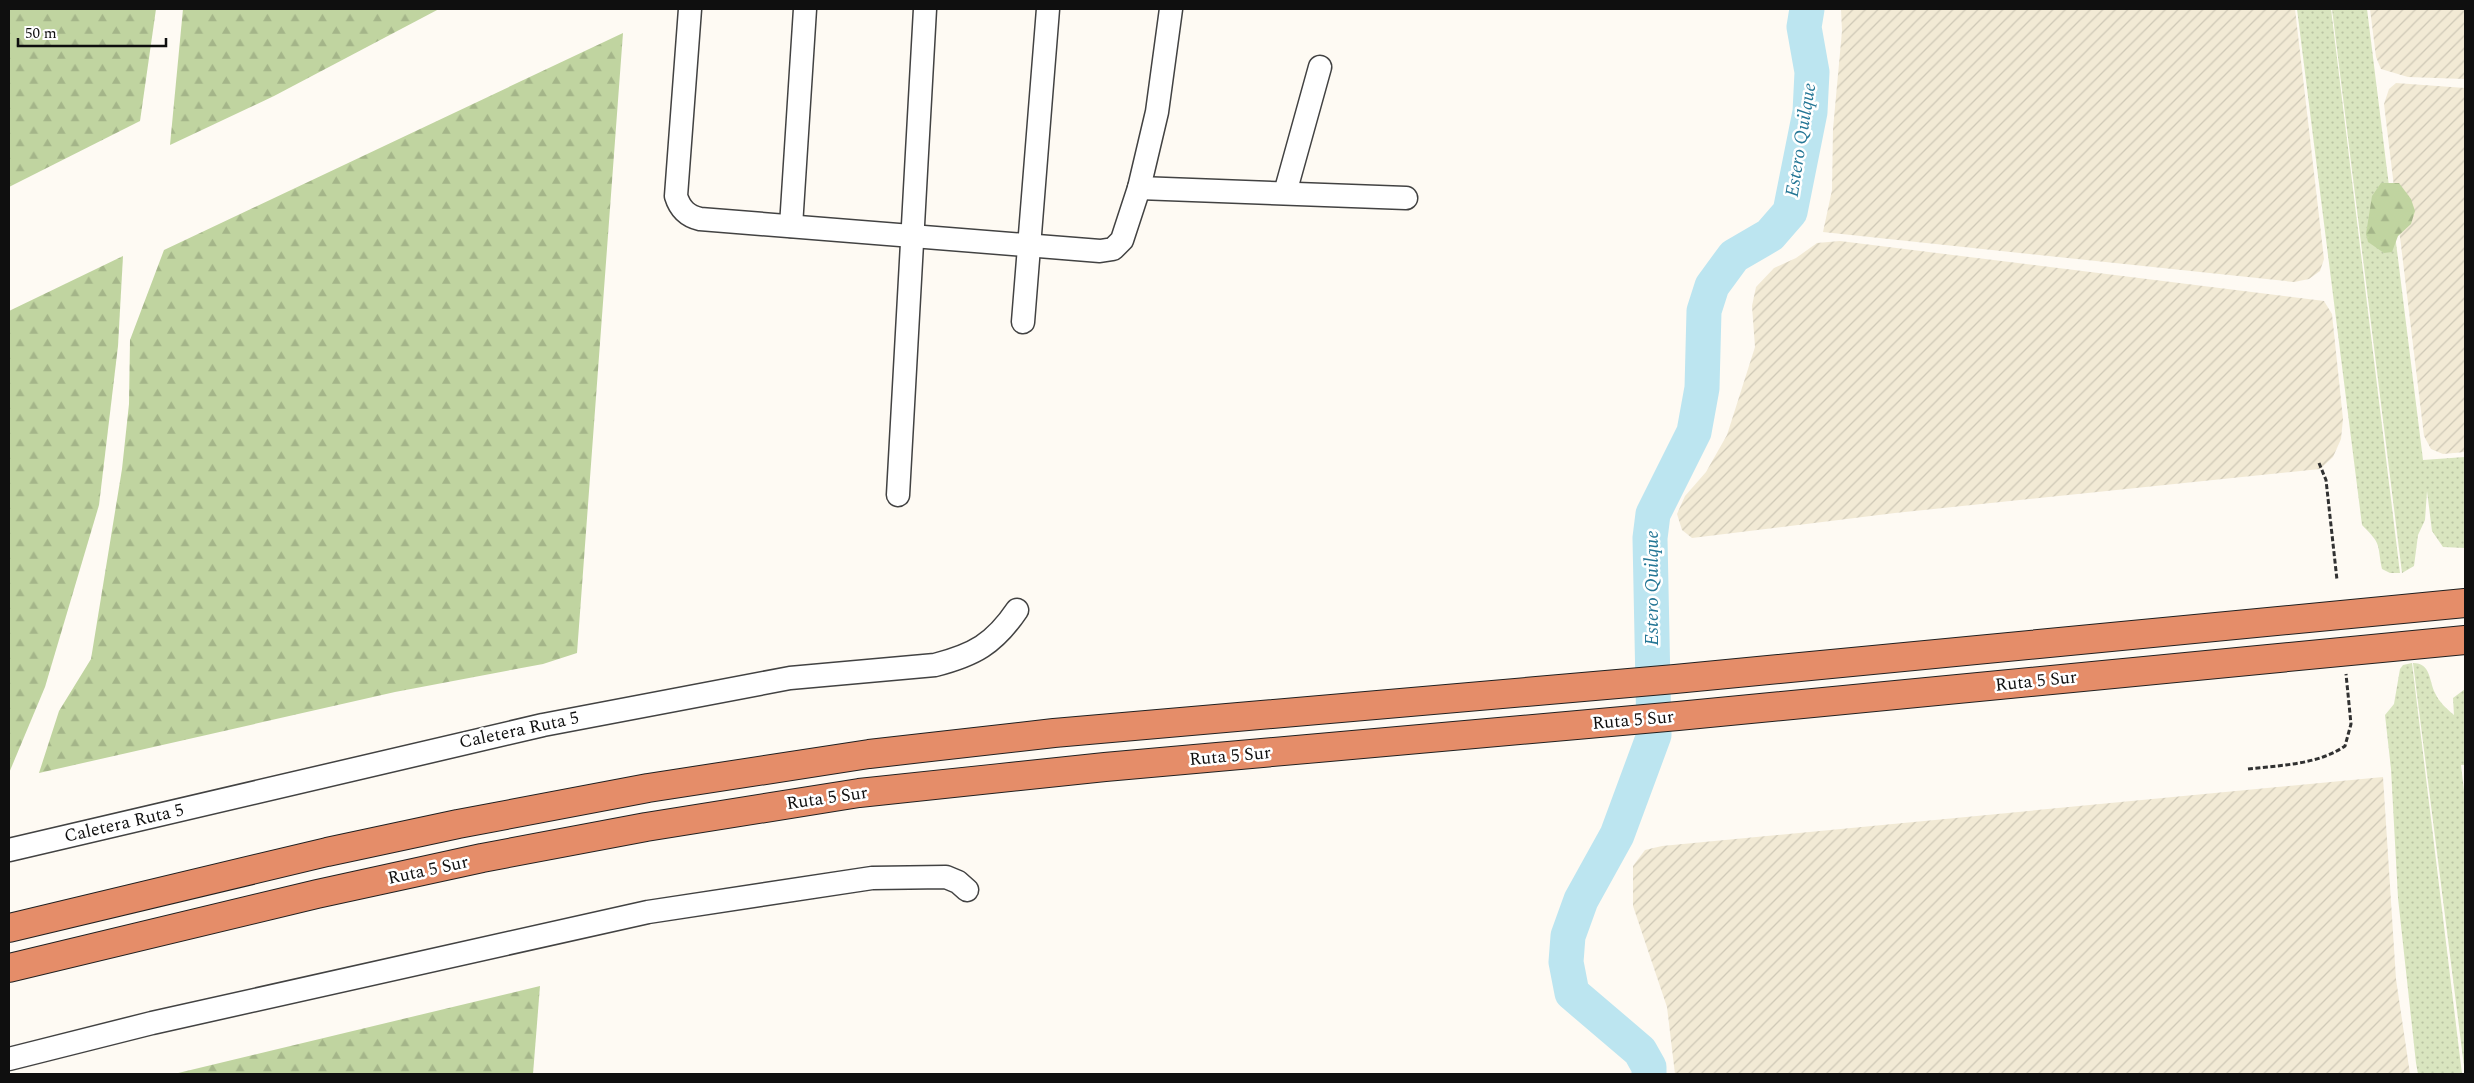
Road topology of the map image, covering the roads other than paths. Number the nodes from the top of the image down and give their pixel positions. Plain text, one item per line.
1 (690, 9) edge
2 (806, 9) edge
3 (925, 9) edge
4 (1048, 9) edge
5 (1171, 9) edge
6 (1320, 68) dead end
7 (1139, 188) junction
8 (1285, 193) junction
9 (1406, 198) dead end
10 (792, 226) junction
11 (914, 236) junction
12 (1029, 247) junction
13 (1024, 322) dead end
14 (898, 495) dead end
15 (2465, 603) edge
16 (1017, 610) dead end
17 (2465, 640) edge
18 (9, 850) edge
19 (967, 890) dead end
20 (9, 928) edge
21 (9, 968) edge
22 (9, 1059) edge

1 - 10 street
2 - 10 street
3 - 11 street
4 - 12 street
5 - 7 street
6 - 8 street
7 - 8 street
7 - 12 street
8 - 9 street
10 - 11 street
11 - 12 street
11 - 14 street
12 - 13 street
15 - 20 highway, Ruta 5 Sur
16 - 18 street, Caletera Ruta 5
17 - 21 highway, Ruta 5 Sur
19 - 22 street

